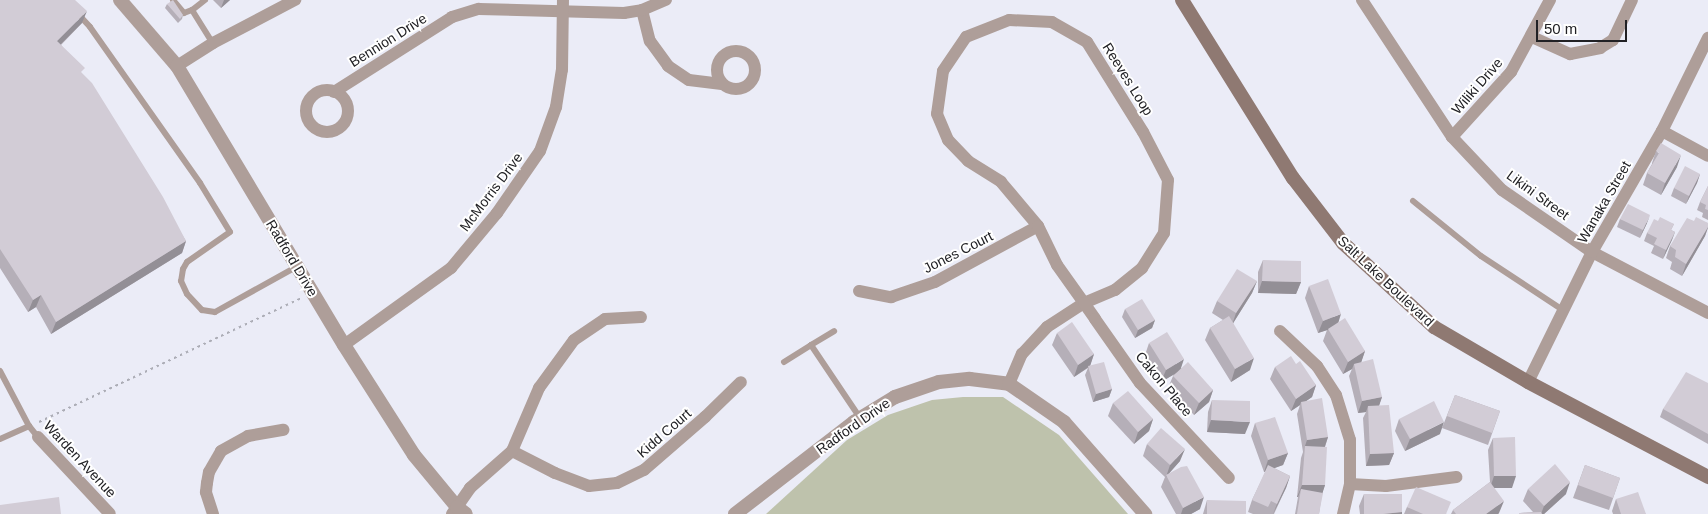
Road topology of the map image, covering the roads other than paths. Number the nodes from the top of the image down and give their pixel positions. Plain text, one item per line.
1 (120, 0) edge
2 (174, 0) edge
3 (294, 0) edge
4 (666, 0) edge
5 (1182, 0) edge
6 (1362, 0) edge
7 (1550, 0) edge
8 (1632, 0) edge
9 (203, 1) edge
10 (214, 1) dead end
11 (562, 6) edge
12 (71, 7) edge
13 (192, 10) junction
14 (642, 10) junction
15 (1532, 37) junction
16 (1708, 38) edge
17 (213, 43) junction
18 (177, 66) junction
19 (722, 84) dead end
20 (334, 92) dead end
21 (1662, 132) junction
22 (1452, 137) junction
23 (1708, 156) edge
24 (1413, 201) dead end
25 (1038, 226) junction
26 (1592, 252) junction
27 (298, 266) junction
28 (859, 292) dead end
29 (1084, 303) junction
30 (1563, 310) junction
31 (1708, 313) edge
32 (641, 317) dead end
33 (834, 331) dead end
34 (1280, 331) dead end
35 (344, 345) junction
36 (811, 345) junction
37 (784, 362) dead end
38 (0, 371) edge
39 (741, 382) dead end
40 (1528, 382) junction
41 (1009, 384) junction
42 (860, 418) junction
43 (29, 426) junction
44 (283, 430) dead end
45 (38, 437) joint
46 (0, 439) edge
47 (512, 451) junction
48 (1456, 477) dead end
49 (1708, 477) edge
50 (1229, 478) dead end
51 (1350, 484) junction
52 (458, 512) edge
53 (110, 514) edge
54 (213, 514) edge
55 (735, 514) edge
56 (1145, 514) edge
57 (1343, 514) edge

1 - 18 street, Radford Drive
2 - 13 lane
3 - 17 street
4 - 14 street, Bennion Drive
5 - 40 main road, Salt Lake Boulevard
6 - 22 street, Likini Street
7 - 15 street, Wiliki Drive
8 - 15 street
9 - 10 lane
9 - 13 lane
11 - 14 street, Bennion Drive
11 - 20 street, Bennion Drive
11 - 35 street, McMorris Drive
12 - 27 lane
13 - 17 lane
14 - 19 street
15 - 22 street, Wiliki Drive
16 - 21 street, Wanaka Street
17 - 18 street
18 - 27 street, Radford Drive
21 - 23 street
21 - 26 street, Wanaka Street
22 - 26 street, Likini Street
24 - 30 lane
25 - 28 street, Jones Court
25 - 29 street, Reeves Loop
25 - 29 street, Reeves Loop
26 - 30 street, Wanaka Street
26 - 31 street, Likini Street
27 - 35 street, Radford Drive
29 - 41 street, Reeves Loop
29 - 50 street, Cakon Place
30 - 40 street, Wanaka Street
32 - 47 street
33 - 36 lane
34 - 51 street
35 - 52 street, Radford Drive
36 - 37 lane
36 - 42 lane
38 - 43 lane, Warden Avenue
39 - 47 street, Kidd Court
40 - 49 main road, Salt Lake Boulevard
41 - 42 street, Radford Drive
41 - 56 street, Radford Drive
42 - 55 street, Radford Drive
43 - 45 lane, Warden Avenue
43 - 46 lane
44 - 54 street
45 - 53 street, Warden Avenue
47 - 52 street
48 - 51 street
51 - 57 street

